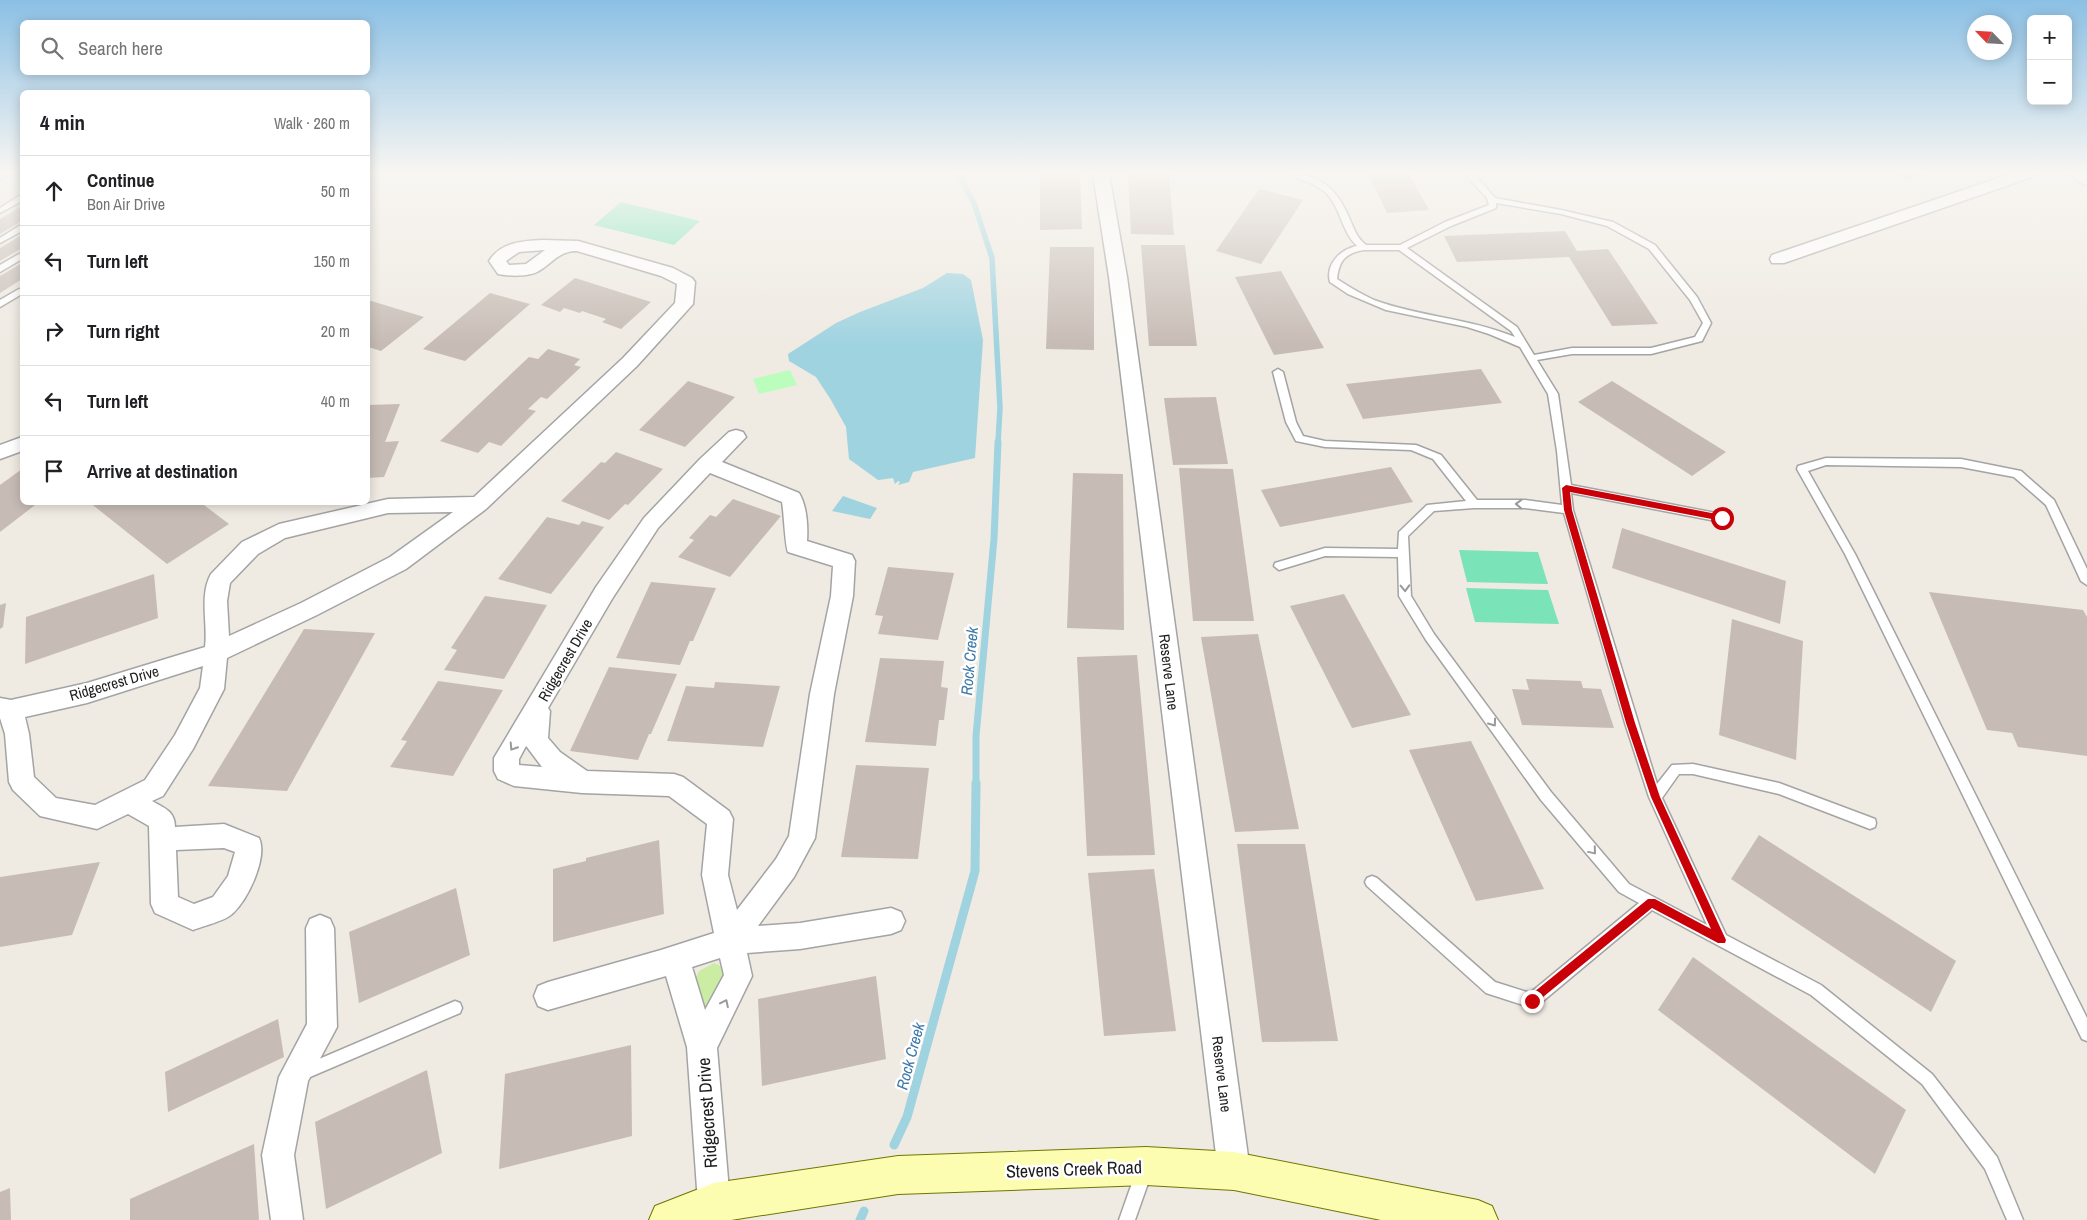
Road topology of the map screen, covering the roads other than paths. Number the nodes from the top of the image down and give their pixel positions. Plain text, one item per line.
1 (17, 231) edge
2 (1110, 231) edge
3 (1350, 231) edge
4 (1434, 231) edge
5 (1623, 231) edge
6 (1860, 231) edge
7 (0, 241) edge
8 (562, 246) dead end
9 (1364, 247) junction
10 (1401, 248) junction
11 (20, 257) edge
12 (1778, 259) dead end
13 (0, 269) edge
14 (20, 292) edge
15 (0, 304) edge
16 (1524, 345) junction
17 (1532, 358) junction
18 (1278, 372) dead end
19 (736, 437) dead end
20 (20, 445) edge
21 (0, 452) edge
22 (707, 464) junction
23 (1566, 488) junction
24 (479, 504) junction
25 (1474, 504) junction
26 (1568, 510) junction
27 (1722, 518) dead end
28 (1404, 553) junction
29 (1279, 566) dead end
30 (2087, 581) edge
31 (216, 653) junction
32 (539, 706) junction
33 (5, 709) edge
34 (582, 782) junction
35 (1655, 797) junction
36 (128, 801) junction
37 (1870, 823) dead end
38 (162, 839) dead end
39 (1372, 882) dead end
40 (1651, 902) junction
41 (891, 921) dead end
42 (320, 928) dead end
43 (1721, 940) junction
44 (730, 941) junction
45 (675, 959) junction
46 (548, 996) dead end
47 (455, 1008) dead end
48 (2087, 1034) edge
49 (702, 1048) junction
50 (294, 1077) junction
51 (1146, 1166) junction
52 (1234, 1170) junction
53 (714, 1203) junction
54 (287, 1220) edge
55 (669, 1220) edge
56 (1127, 1220) edge
57 (1478, 1220) edge
58 (2015, 1220) edge

1 - 7 lane
2 - 52 street, Reserve Lane
3 - 9 lane
4 - 10 lane
5 - 17 lane
6 - 12 street
8 - 24 street, Ridgecrest Drive
9 - 10 lane
9 - 16 lane
10 - 16 lane
11 - 13 lane
14 - 15 lane
16 - 17 lane
17 - 23 lane
18 - 25 lane
19 - 22 street, Ridgecrest Drive
20 - 21 street
22 - 32 street, Ridgecrest Drive
22 - 44 street
23 - 26 lane
23 - 27 lane
24 - 31 street, Ridgecrest Drive
24 - 31 street, Ridgecrest Drive
26 -> 25 lane
25 - 28 lane
26 - 35 lane
28 - 29 lane
28 -> 40 lane
30 - 48 lane
31 - 33 street, Ridgecrest Drive
31 - 36 street, Ridgecrest Drive
32 - 34 street, Ridgecrest Drive
32 -> 34 street
33 - 36 street, Ridgecrest Drive
34 - 44 street, Ridgecrest Drive
35 - 37 lane
35 - 43 lane
36 - 38 street
39 - 40 lane
40 - 43 lane
41 - 44 street
42 - 50 street
43 - 58 lane
44 - 45 street
49 -> 44 street, Ridgecrest Drive
45 - 46 street
45 - 49 street
47 - 50 lane
49 - 53 street, Ridgecrest Drive
50 - 54 street
51 - 52 street, Stevens Creek Road
51 - 53 street, Stevens Creek Road
51 - 56 lane
52 - 57 street, Stevens Creek Road
53 - 55 street, Stevens Creek Road

